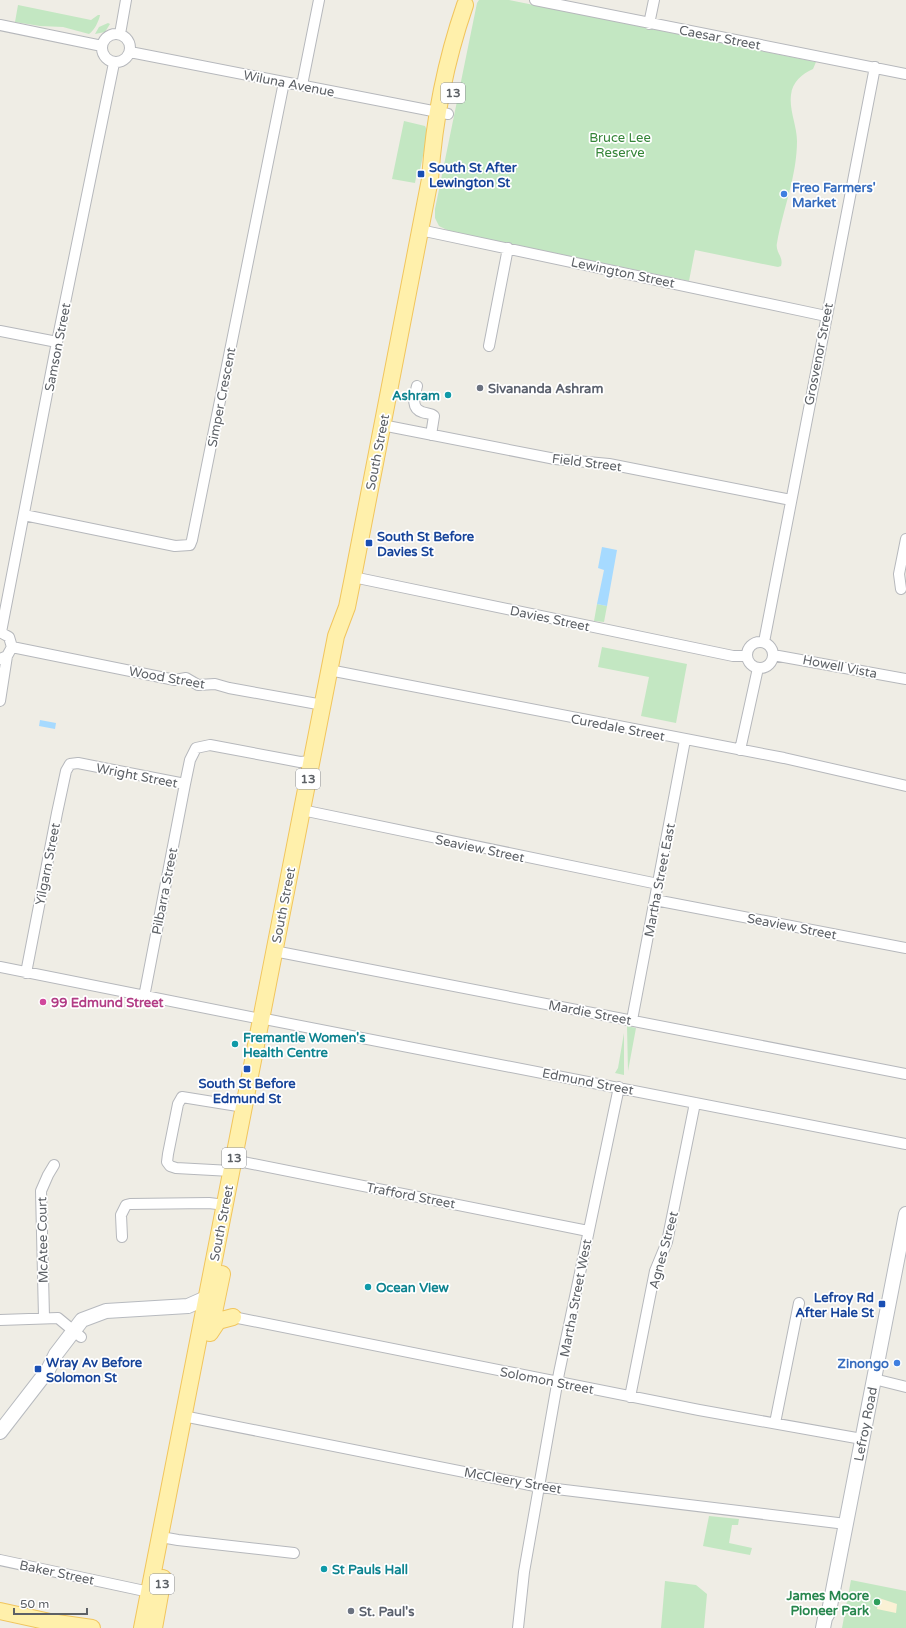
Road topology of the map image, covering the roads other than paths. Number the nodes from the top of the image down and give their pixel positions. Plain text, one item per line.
1 (126, 0) edge
2 (319, 0) edge
3 (535, 0) edge
4 (654, 0) edge
5 (466, 2) edge
6 (649, 24) junction
7 (0, 25) edge
8 (120, 34) junction
9 (102, 46) junction
10 (130, 52) junction
11 (114, 63) junction
12 (875, 67) junction
13 (906, 74) edge
14 (284, 82) junction
15 (302, 85) junction
16 (444, 114) junction
17 (420, 230) junction
18 (508, 248) junction
19 (826, 316) junction
20 (0, 331) edge
21 (57, 342) junction
22 (489, 346) dead end
23 (417, 386) dead end
24 (382, 425) junction
25 (431, 435) junction
26 (791, 500) junction
27 (24, 515) junction
28 (906, 540) edge
29 (353, 577) junction
30 (901, 589) dead end
31 (0, 632) edge
32 (764, 642) junction
33 (6, 654) edge
34 (773, 655) junction
35 (747, 656) junction
36 (758, 668) junction
37 (334, 671) junction
38 (906, 679) edge
39 (0, 701) edge
40 (323, 705) junction
41 (685, 740) junction
42 (740, 750) junction
43 (312, 761) junction
44 (78, 763) joint
45 (185, 784) junction
46 (906, 786) edge
47 (306, 811) junction
48 (658, 884) junction
49 (655, 900) junction
50 (906, 948) edge
51 (279, 952) junction
52 (0, 968) edge
53 (26, 973) junction
54 (144, 997) junction
55 (266, 1019) junction
56 (632, 1020) junction
57 (906, 1074) edge
58 (619, 1087) junction
59 (695, 1103) junction
60 (244, 1108) junction
61 (906, 1144) edge
62 (236, 1164) junction
63 (54, 1165) dead end
64 (229, 1209) junction
65 (906, 1214) edge
66 (588, 1231) junction
67 (122, 1237) dead end
68 (799, 1303) dead end
69 (216, 1312) junction
70 (44, 1317) junction
71 (0, 1320) edge
72 (78, 1334) junction
73 (874, 1380) junction
74 (559, 1382) junction
75 (906, 1386) edge
76 (630, 1397) junction
77 (187, 1416) junction
78 (775, 1423) junction
79 (0, 1432) edge
80 (862, 1439) junction
81 (540, 1487) junction
82 (846, 1524) junction
83 (165, 1538) junction
84 (294, 1553) dead end
85 (0, 1560) edge
86 (155, 1593) junction
87 (0, 1611) edge
88 (829, 1611) junction
89 (0, 1619) edge
90 (46, 1628) edge
91 (92, 1628) edge
92 (142, 1628) edge
93 (154, 1628) edge
94 (518, 1628) edge
95 (823, 1628) edge
96 (831, 1628) edge

1 - 8 street
2 - 15 street
3 - 6 street, Caesar Street
4 - 6 street
5 - 16 main road, South Street / 13
6 - 12 street, Caesar Street
7 - 9 street
8 - 9 street
8 - 10 street
9 - 11 street
10 - 11 street
10 - 14 street, Wiluna Avenue
11 - 21 street, Samson Street
12 - 13 street, Caesar Street
12 - 19 street, Grosvenor Street
14 - 15 street, Wiluna Avenue
14 - 27 street, Simper Crescent
15 - 16 street, Wiluna Avenue
16 - 17 main road, South Street / 13
17 - 18 street, Lewington Street
17 - 24 main road, South Street / 13
18 - 19 street, Lewington Street
18 - 22 street
19 - 26 street, Grosvenor Street
20 - 21 street
21 - 27 street, Samson Street
23 - 25 street
24 - 25 street, Field Street
24 - 29 main road, South Street / 13
25 - 26 street, Field Street
26 - 32 street, Grosvenor Street
27 - 31 street, Samson Street
28 - 30 street
29 - 35 street, Davies Street
29 - 37 main road, South Street / 13
31 - 33 street
32 - 34 street
32 - 35 street
33 - 39 street
33 - 40 street, Wood Street
34 - 36 street
34 - 38 street, Howell Vista
35 - 36 street
36 - 42 street
37 - 40 main road, South Street / 13
37 - 41 street, Curedale Street
37 - 47 main road, South Street / 13
40 - 43 main road, South Street / 13
41 - 42 street, Curedale Street
41 - 48 street, Martha Street East
42 - 46 street, Curedale Street
43 - 45 street, Wright Street
43 - 47 main road, South Street / 13
44 - 45 street, Wright Street
44 - 53 street, Yilgarn Street
45 - 54 street, Pilbarra Street
47 - 48 street, Seaview Street
47 - 51 main road, South Street / 13
48 - 49 street, Martha Street East
49 - 50 street, Seaview Street
49 - 56 street, Martha Street East
51 - 55 main road, South Street / 13
51 - 56 street, Mardie Street
52 - 53 street, Edmund Street
53 - 54 street, Edmund Street
54 - 55 street, Edmund Street
55 - 58 street, Edmund Street
55 - 60 main road, South Street / 13
55 - 62 main road, South Street / 13
56 - 57 street, Mardie Street
58 - 59 street, Edmund Street
58 - 66 street, Martha Street West
59 - 61 street, Edmund Street
59 - 76 street, Agnes Street
60 - 62 main road, South Street / 13
60 - 62 street, Trafford Street
62 - 64 main road, South Street / 13
62 - 66 street, Trafford Street
63 - 70 street, McAtee Court
64 - 67 street
64 - 69 main road, South Street
65 - 73 street, Lefroy Road
66 - 74 street, Martha Street West
68 - 78 street
69 - 72 street, Solomon Street
69 - 74 street, Solomon Street
69 - 77 main road, 13
69 - 77 main road, 13
70 - 71 street
70 - 72 street
72 - 79 street, Solomon Street
73 - 75 street
73 - 80 street, Lefroy Road
74 - 76 street, Solomon Street
74 - 81 street, Martha Street West
76 - 78 street, Solomon Street
77 - 81 street, McCleery Street
77 - 83 main road, 13
78 - 80 street, Solomon Street
80 - 82 street, Lefroy Road
81 - 82 street, McCleery Street
81 - 94 street, Martha Street West
82 - 88 street, Lefroy Road
83 - 84 street
83 - 86 main road, 13
85 - 86 street, Baker Street
86 - 92 main road, 13
86 - 93 main road, 13
87 - 91 main road
88 - 95 street, Lefroy Road
88 - 96 street, Lefroy Road
89 - 90 main road

